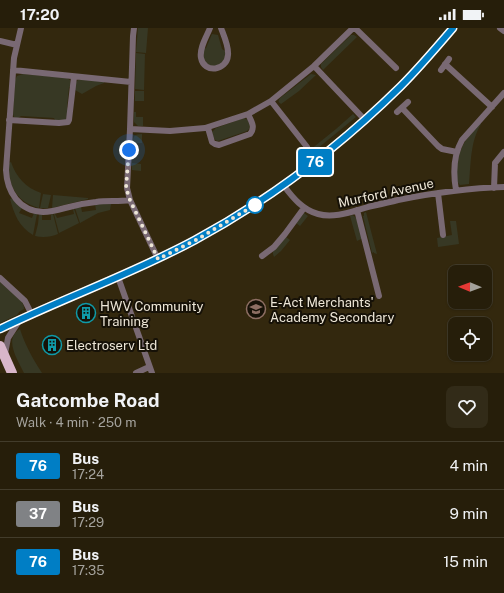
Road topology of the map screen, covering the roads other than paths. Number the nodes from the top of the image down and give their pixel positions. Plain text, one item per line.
1 (21, 28) edge
2 (134, 28) edge
3 (210, 28) edge
4 (221, 28) edge
5 (453, 28) edge
6 (500, 28) edge
7 (351, 29) edge
8 (504, 31) edge
9 (0, 41) edge
10 (17, 45) junction
11 (445, 64) dead end
12 (314, 66) junction
13 (396, 68) dead end
14 (13, 70) junction
15 (74, 77) junction
16 (131, 82) junction
17 (504, 92) edge
18 (271, 101) junction
19 (408, 102) dead end
20 (492, 107) junction
21 (248, 114) junction
22 (9, 120) junction
23 (365, 120) junction
24 (208, 128) junction
25 (130, 129) junction
26 (307, 147) dead end
27 (457, 152) junction
28 (504, 152) edge
29 (284, 186) junction
30 (494, 188) junction
31 (504, 188) edge
32 (456, 190) junction
33 (438, 193) junction
34 (130, 200) junction
35 (304, 208) junction
36 (357, 210) junction
37 (444, 235) dead end
38 (267, 252) junction
39 (262, 256) dead end
40 (271, 258) dead end
41 (158, 259) junction
42 (118, 277) junction
43 (0, 278) edge
44 (379, 296) dead end
45 (32, 315) junction
46 (20, 320) junction
47 (0, 329) edge
48 (0, 346) edge
49 (5, 356) junction
50 (150, 370) edge
51 (12, 373) edge
52 (136, 373) edge

1 - 10 street
2 - 16 street
3 - 4 street
5 - 23 street
6 - 8 street
7 - 12 street
7 - 13 street
9 - 10 street
10 - 14 street
11 - 20 street
12 - 18 street
12 - 23 street
14 - 15 street
14 - 22 street
15 - 16 street
15 - 22 street
16 - 25 street
17 - 20 street
18 - 21 street
18 - 26 street
19 - 27 street
20 - 27 street
21 - 24 street
21 - 24 street
22 - 34 street
23 - 29 street
24 - 25 street
25 - 34 street
27 - 32 street
28 - 30 street
29 - 35 street, Murford Avenue
29 - 41 street
30 - 31 street, Murford Avenue
30 - 32 street, Murford Avenue
32 - 33 street, Murford Avenue
33 - 36 street, Murford Avenue
33 - 37 street
34 - 41 street
35 - 36 street, Murford Avenue
35 - 38 street
36 - 44 street
38 - 39 street
38 - 40 street
41 - 42 street
42 - 45 street
42 - 50 street
43 - 45 street
45 - 46 street
46 - 47 street
46 - 49 street
48 - 49 highway
49 - 51 highway
50 - 52 street

